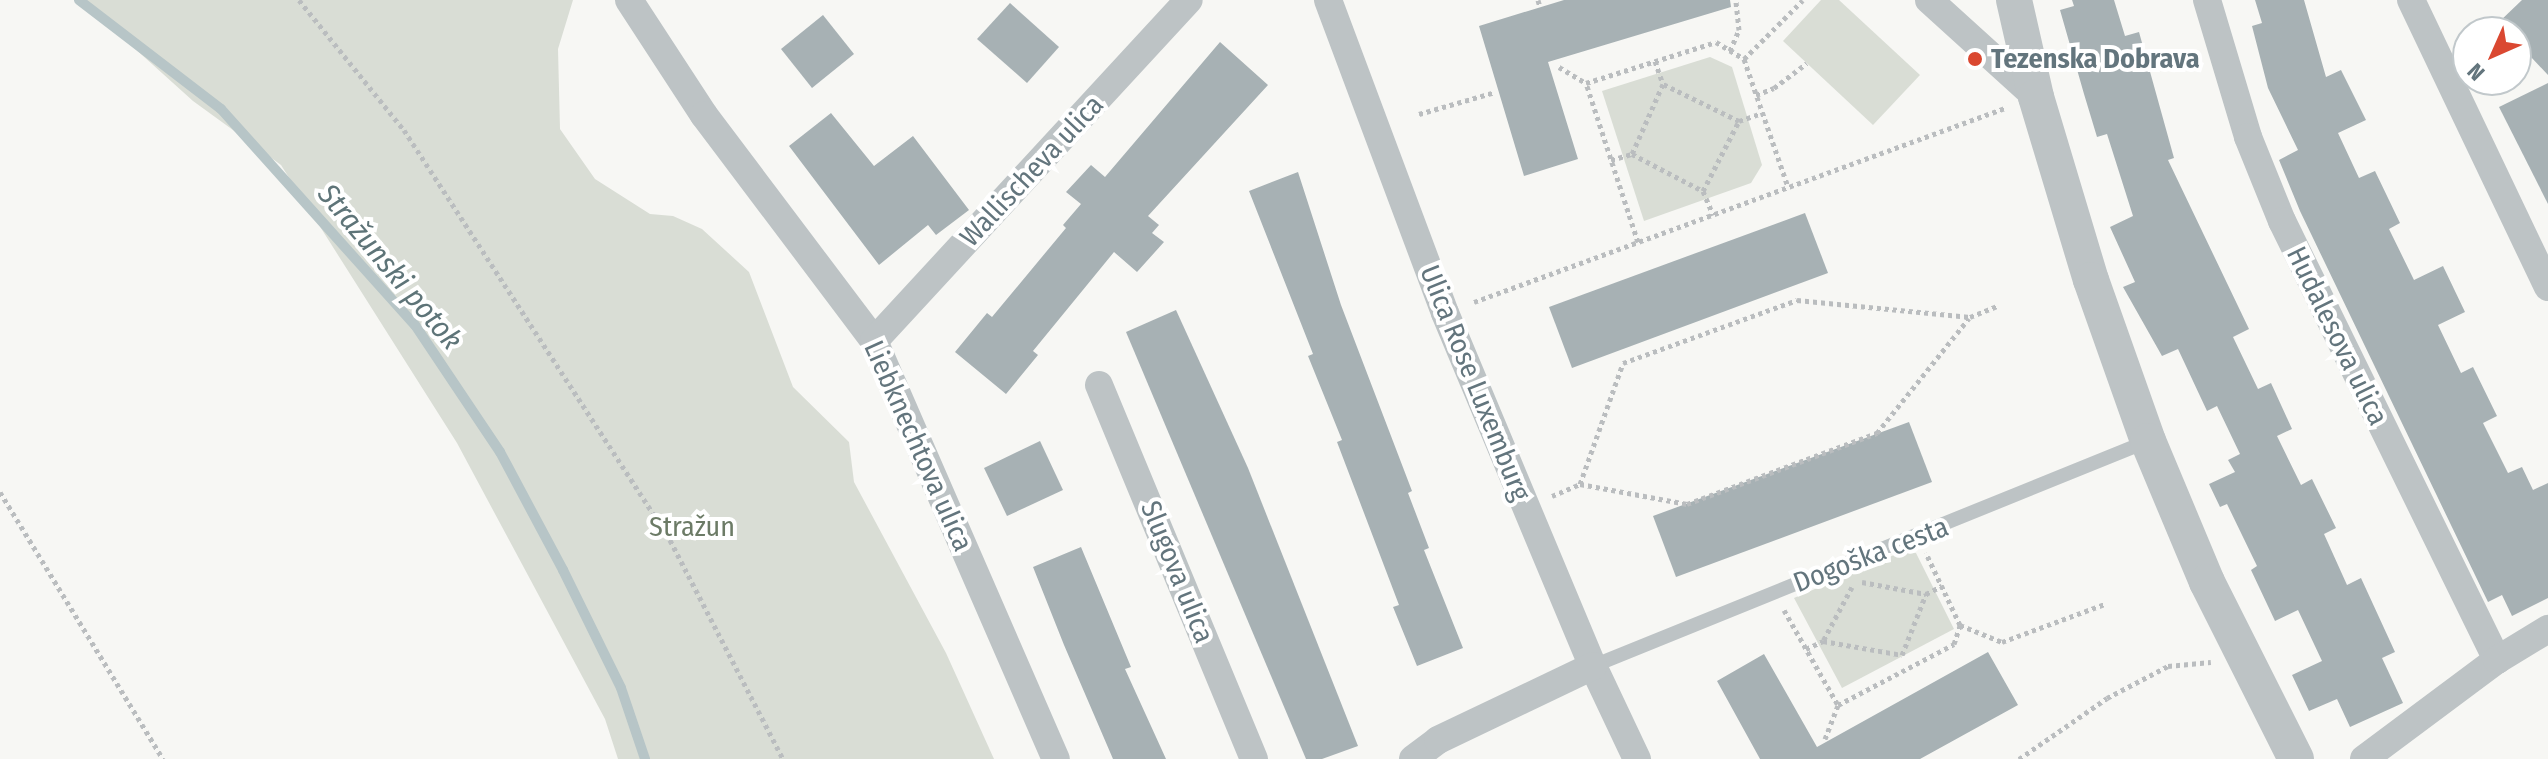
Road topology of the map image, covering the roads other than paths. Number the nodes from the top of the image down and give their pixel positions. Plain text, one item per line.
1 (629, 0) edge
2 (1189, 0) edge
3 (1328, 0) edge
4 (1929, 0) edge
5 (2014, 0) edge
6 (2207, 0) edge
7 (2411, 0) edge
8 (2036, 97) junction
9 (2548, 287) edge
10 (874, 341) junction
11 (1099, 385) dead end
12 (2148, 441) junction
13 (2548, 629) edge
14 (2497, 660) junction
15 (1593, 666) junction
16 (1056, 759) edge
17 (1254, 759) edge
18 (1413, 759) edge
19 (1637, 759) edge
20 (2296, 759) edge
21 (2364, 759) edge

1 - 10 street, Liebknechtova ulica
2 - 10 street, Wallischeva ulica
3 - 15 street, Ulica Rose Luxemburg
4 - 8 street
5 - 8 street
6 - 14 street, Hudalesova ulica
7 - 9 street
8 - 12 street
10 - 16 street, Liebknechtova ulica
11 - 17 street, Slugova ulica
12 - 15 lane, Dogoška cesta
12 - 20 street
13 - 14 street
14 - 21 street
15 - 18 street
15 - 19 street, Ulica Rose Luxemburg

